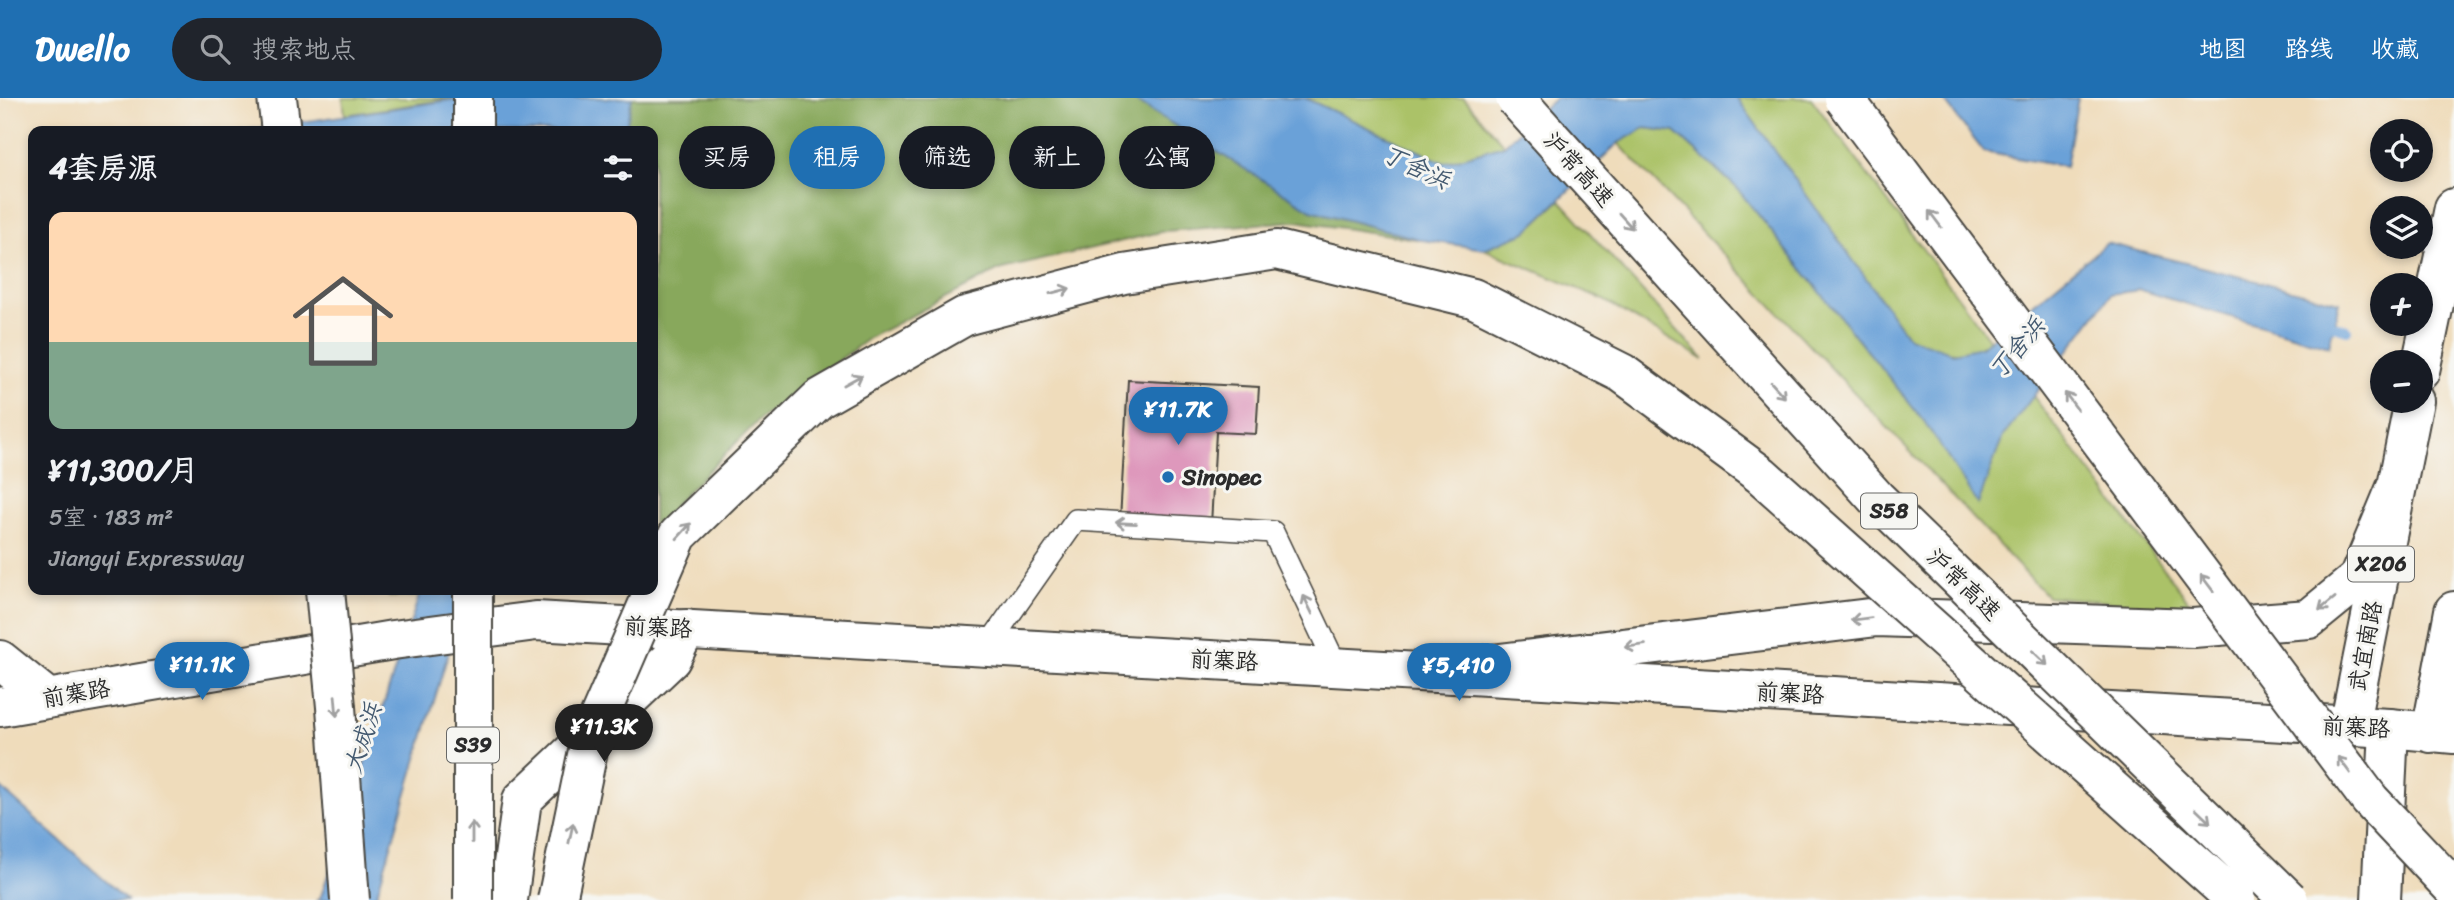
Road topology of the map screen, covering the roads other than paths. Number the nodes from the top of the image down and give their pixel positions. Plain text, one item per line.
1 (474, 98) edge
2 (1515, 98) edge
3 (1844, 98) edge
4 (473, 126) edge
5 (2454, 208) edge
6 (2424, 350) edge
7 (2412, 413) edge
8 (2397, 485) junction
9 (658, 582) edge
10 (325, 595) edge
11 (473, 595) edge
12 (652, 595) edge
13 (2454, 611) edge
14 (686, 629) junction
15 (987, 647) junction
16 (0, 660) edge
17 (1337, 667) junction
18 (1426, 672) junction
19 (46, 697) junction
20 (0, 707) edge
21 (2349, 727) junction
22 (2389, 728) junction
23 (2443, 733) edge
24 (2454, 889) edge
25 (350, 900) edge
26 (473, 900) edge
27 (508, 900) edge
28 (557, 900) edge
29 (2236, 900) edge
30 (2289, 900) edge
31 (2381, 900) edge

1 - 4 main road
2 -> 30 main road, 沪常高速 / S58, bridge
24 -> 3 main road, bridge
5 - 6 main road
7 - 8 main road, 武宜南路 / X206
8 -> 18 main road
8 - 21 main road, 武宜南路 / X206
9 -> 29 main road, bridge
10 -> 25 main road, bridge
26 -> 11 main road, S39, bridge
28 -> 12 main road, bridge
13 - 23 main road
14 - 15 main road, 前寨路
14 - 19 main road, 前寨路
14 - 27 main road
15 - 17 main road, 前寨路
17 -> 15 lane
16 - 19 main road
17 - 18 main road, 前寨路
18 - 21 main road, 前寨路
19 - 20 main road, 前寨路
21 - 22 main road, 前寨路
22 - 23 main road, 前寨路
22 - 31 main road

